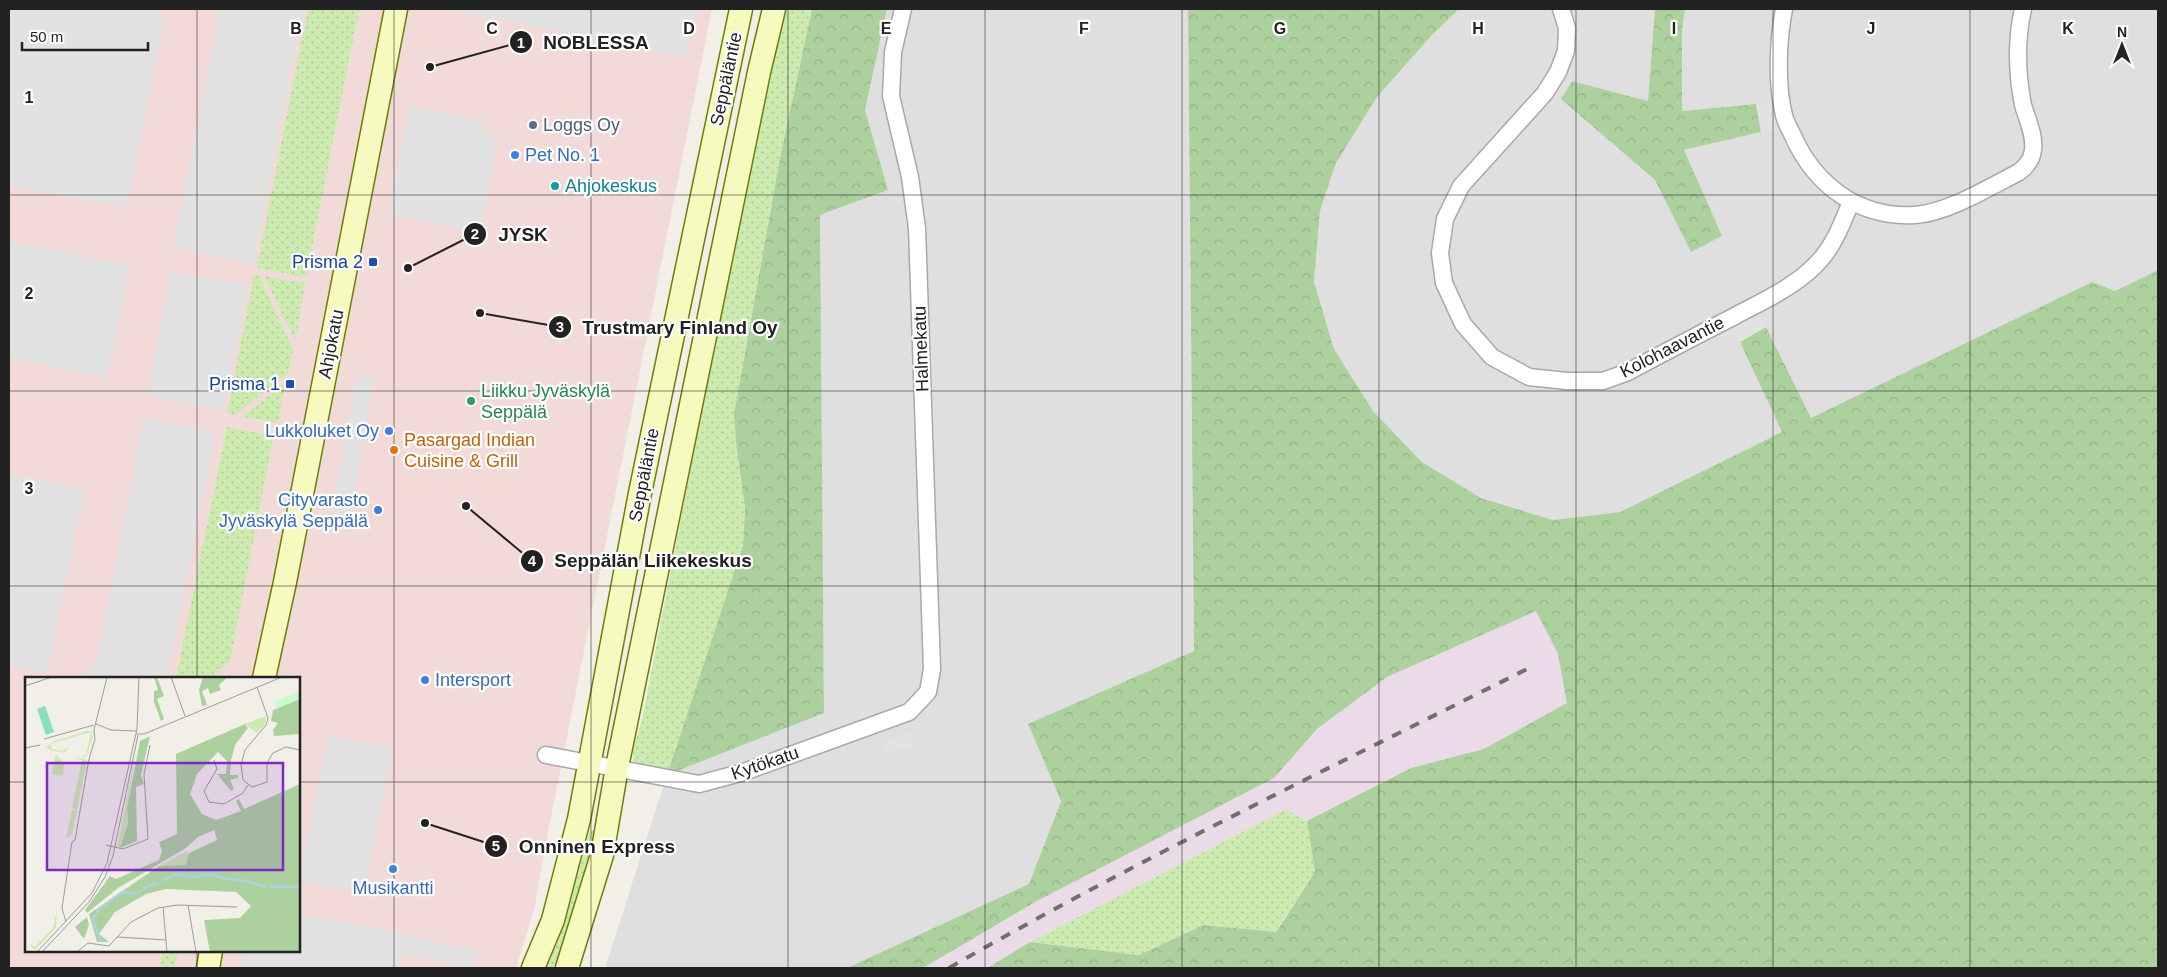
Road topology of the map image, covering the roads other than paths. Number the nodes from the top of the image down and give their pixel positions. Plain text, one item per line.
1 (396, 9) edge
2 (741, 9) edge
3 (774, 9) edge
4 (903, 9) edge
5 (1561, 9) edge
6 (1784, 9) edge
7 (2023, 9) edge
8 (1851, 202) junction
9 (264, 677) edge
10 (928, 692) joint
11 (546, 755) dead end
12 (590, 764) junction
13 (617, 768) junction
14 (211, 952) edge
15 (208, 968) edge
16 (533, 968) edge
17 (567, 968) edge

1 - 9 main road, Ahjokatu
2 - 12 main road, Seppäläntie
3 - 13 main road, Seppäläntie
4 - 10 street, Halmekatu
5 - 8 street, Kolohaavantie
6 - 8 street
7 - 8 street
10 - 13 street, Kytökatu
11 - 12 street, Kytökatu
12 - 13 street, Kytökatu
12 - 16 main road, Seppäläntie
13 - 17 main road, Seppäläntie
14 - 15 main road

